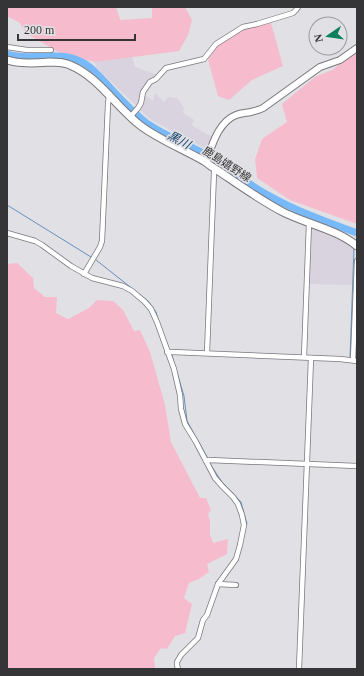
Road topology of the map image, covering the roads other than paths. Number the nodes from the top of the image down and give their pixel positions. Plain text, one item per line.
1 (298, 7) edge
2 (7, 47) edge
3 (357, 48) edge
4 (51, 50) dead end
5 (7, 60) edge
6 (109, 96) junction
7 (130, 117) junction
8 (206, 162) junction
9 (216, 170) junction
10 (309, 223) junction
11 (7, 233) edge
12 (357, 246) edge
13 (357, 261) edge
14 (84, 274) junction
15 (167, 352) junction
16 (207, 353) junction
17 (304, 357) junction
18 (311, 358) junction
19 (355, 360) edge
20 (206, 461) junction
21 (308, 464) junction
22 (357, 466) edge
23 (218, 584) junction
24 (236, 585) dead end
25 (178, 669) edge
26 (299, 669) edge

1 - 7 street
2 - 4 street
3 - 8 street
5 - 6 main road, 鹿島嬉野線
6 - 7 main road, 鹿島嬉野線
6 - 14 street
7 - 8 main road, 鹿島嬉野線
8 - 9 main road, 鹿島嬉野線
9 - 10 main road, 鹿島嬉野線
9 - 16 street
10 - 12 main road, 鹿島嬉野線
10 - 17 street
11 - 14 street
13 - 19 street
14 - 15 street
15 - 16 street
15 - 20 street
16 - 17 street
17 - 18 street
18 - 19 street
18 - 21 street
20 - 21 street
20 - 23 street
21 - 22 street
21 - 26 street
23 - 24 street
23 - 25 street

